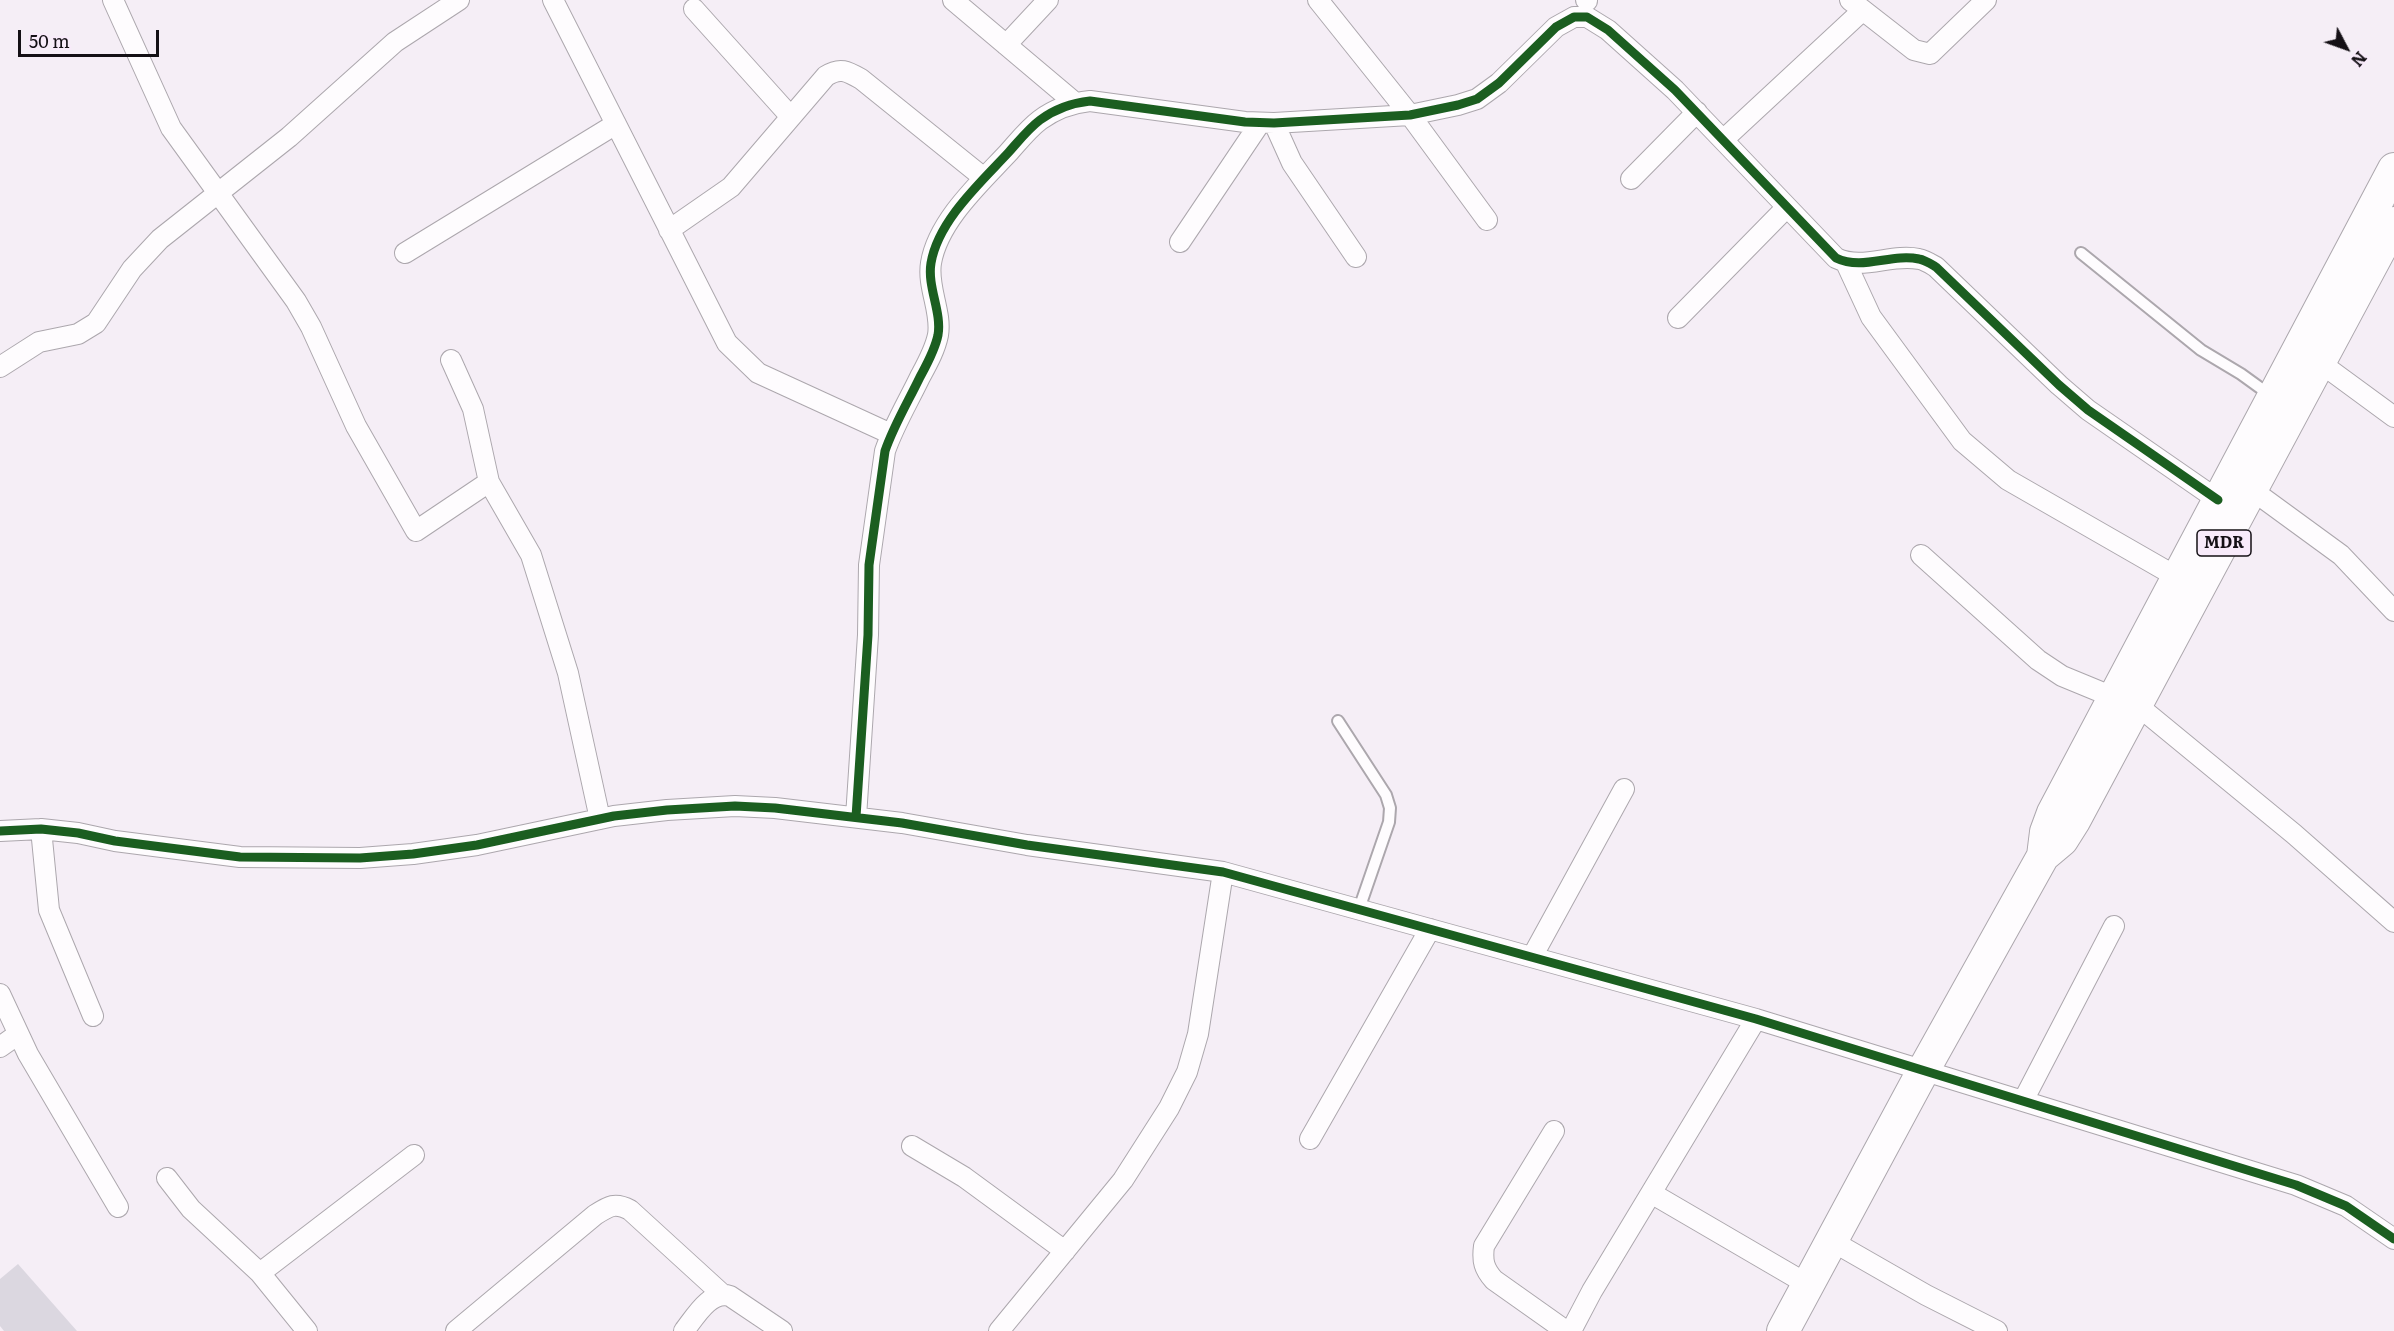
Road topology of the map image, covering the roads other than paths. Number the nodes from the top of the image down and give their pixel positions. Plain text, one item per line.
1 (113, 0) edge
2 (459, 0) edge
3 (553, 0) edge
4 (953, 0) edge
5 (1048, 0) edge
6 (1318, 0) edge
7 (1587, 0) edge
8 (1986, 0) edge
9 (1856, 5) edge
10 (694, 9) dead end
11 (1574, 17) junction
12 (1006, 45) junction
13 (1074, 102) junction
14 (1697, 112) junction
15 (1410, 115) junction
16 (791, 117) junction
17 (1267, 123) junction
18 (616, 124) junction
19 (1723, 140) junction
20 (2394, 169) edge
21 (984, 178) junction
22 (1631, 179) dead end
23 (218, 193) junction
24 (1787, 207) junction
25 (1487, 220) dead end
26 (2394, 223) edge
27 (669, 230) junction
28 (1180, 242) dead end
29 (405, 253) dead end
30 (2081, 253) dead end
31 (1356, 256) dead end
32 (1846, 263) junction
33 (1678, 318) dead end
34 (2309, 355) junction
35 (451, 360) dead end
36 (0, 367) edge
37 (2273, 398) junction
38 (2394, 417) edge
39 (891, 434) junction
40 (489, 482) junction
41 (2252, 490) junction
42 (2218, 501) junction
43 (1921, 555) dead end
44 (2177, 577) junction
45 (2394, 611) edge
46 (2125, 701) junction
47 (1338, 721) dead end
48 (1624, 789) dead end
49 (856, 817) junction
50 (600, 819) junction
51 (41, 829) junction
52 (0, 831) edge
53 (1223, 872) junction
54 (1359, 909) junction
55 (2394, 922) edge
56 (2114, 926) dead end
57 (1430, 929) junction
58 (1532, 957) junction
59 (0, 994) edge
60 (93, 1016) dead end
61 (1756, 1019) junction
62 (17, 1035) junction
63 (0, 1047) edge
64 (1923, 1071) junction
65 (2022, 1101) junction
66 (1554, 1131) dead end
67 (1310, 1139) dead end
68 (912, 1146) dead end
69 (414, 1155) dead end
70 (167, 1178) dead end
71 (1651, 1194) junction
72 (118, 1207) dead end
73 (2394, 1239) edge
74 (1830, 1240) junction
75 (1065, 1251) junction
76 (260, 1273) junction
77 (1807, 1284) junction
78 (722, 1294) junction
79 (307, 1331) edge
80 (456, 1331) edge
81 (684, 1331) edge
82 (782, 1331) edge
83 (999, 1331) edge
84 (1566, 1331) edge
85 (1571, 1331) edge
86 (1783, 1331) edge
87 (1997, 1331) edge

1 - 23 street
2 - 23 street
3 - 18 street
4 - 12 street
5 - 12 street
6 - 15 street
7 - 11 street
8 - 9 street
9 - 19 street
10 - 16 street
11 - 14 street
11 - 15 street
12 - 13 street
13 - 17 street
13 - 21 street
14 - 19 street
14 - 22 street
15 - 17 street
15 - 25 street
16 - 21 street
16 - 27 street
17 - 28 street
17 - 31 street
18 - 27 street
18 - 29 street
19 - 24 street
20 - 34 main road, MDR
21 - 39 street
23 - 36 street
23 - 40 street
24 - 32 street
24 - 33 street
26 - 34 main road, MDR
27 - 39 street
30 - 37 lane
32 - 42 street
32 - 44 street
34 - 37 main road, MDR
34 - 38 street
34 - 41 main road, MDR
35 - 40 street
37 - 42 main road, MDR
39 - 49 street
40 - 50 street
41 - 45 street
41 - 46 main road, MDR
42 - 44 main road, MDR
43 - 46 street
44 - 46 main road, MDR
46 - 55 street
46 - 64 main road, MDR
47 - 54 lane
48 - 58 street
49 - 50 street
49 - 53 street
50 - 51 street
51 - 52 street
51 - 60 street
53 - 54 street
53 - 75 street
54 - 57 street
56 - 65 street
57 - 58 street
57 - 67 street
58 - 61 street
59 - 62 street
61 - 64 street
61 - 71 street
62 - 63 street
62 - 72 street
64 - 65 street
64 - 74 main road, MDR
65 - 73 street
66 - 84 street
68 - 75 street
69 - 76 street
70 - 76 street
71 - 77 street
71 - 85 street
74 - 77 main road, MDR
74 - 87 street
75 - 83 street
76 - 79 street
77 - 86 main road, MDR
78 - 80 street
78 - 81 street
78 - 82 street

